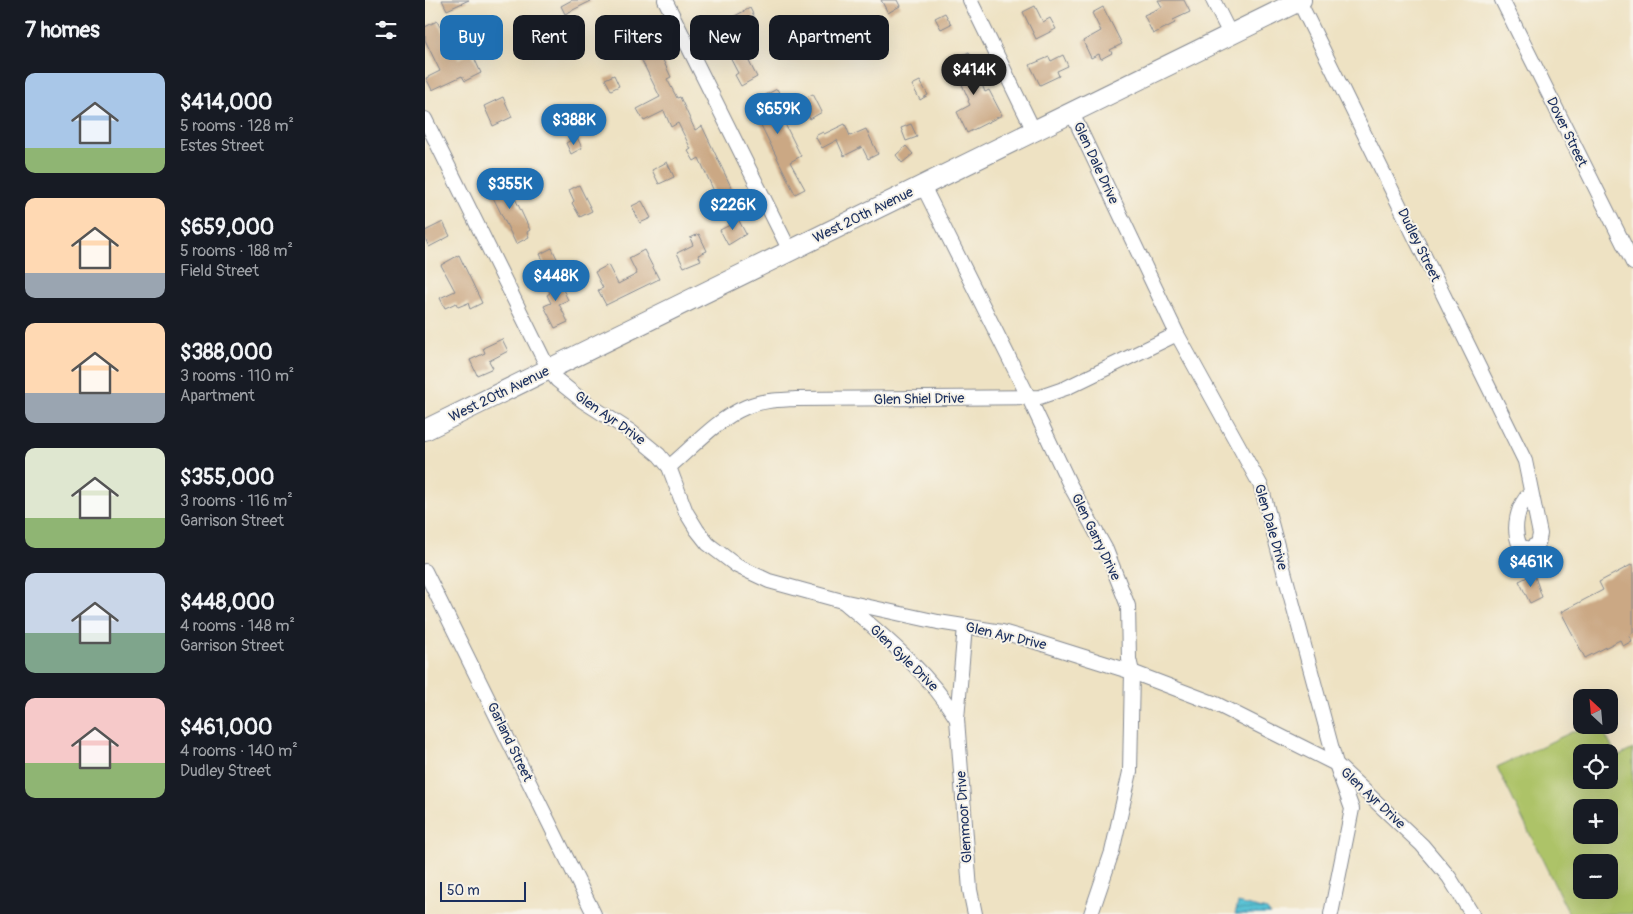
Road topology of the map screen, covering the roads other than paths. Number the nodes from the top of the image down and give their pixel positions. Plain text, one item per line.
1 (665, 0) edge
2 (970, 0) edge
3 (1213, 0) edge
4 (1300, 0) edge
5 (1503, 0) edge
6 (1230, 34) junction
7 (1072, 113) junction
8 (425, 119) edge
9 (1035, 131) junction
10 (923, 186) junction
11 (790, 251) junction
12 (1633, 263) edge
13 (1177, 334) junction
14 (549, 370) junction
15 (1029, 398) junction
16 (425, 430) edge
17 (669, 467) junction
18 (1531, 492) dead end
19 (425, 570) edge
20 (842, 601) junction
21 (965, 626) junction
22 (1132, 672) junction
23 (957, 719) junction
24 (1336, 764) junction
25 (595, 914) edge
26 (975, 914) edge
27 (1091, 914) edge
28 (1331, 914) edge
29 (1472, 914) edge

1 - 11 street
2 - 9 street
3 - 6 street
4 - 6 street, West 20th Avenue
4 - 18 street, Dudley Street
5 - 12 street, Dover Street
6 - 7 street, West 20th Avenue
7 - 9 street, West 20th Avenue
7 - 13 street, Glen Dale Drive
8 - 14 street, Glen Ayr Drive
9 - 10 street, West 20th Avenue
10 - 11 street, West 20th Avenue
10 - 15 street, Glen Garry Drive
11 - 14 street, West 20th Avenue
13 - 15 street, Glen Shiel Drive
13 - 24 street, Glen Dale Drive
14 - 16 street, West 20th Avenue
14 - 17 street, Glen Ayr Drive
15 - 17 street, Glen Shiel Drive
15 - 22 street, Glen Garry Drive
17 - 20 street, Glen Ayr Drive
19 - 25 street, Garland Street
20 - 21 street, Glen Ayr Drive
20 - 23 street, Glen Gyle Drive
21 - 22 street, Glen Ayr Drive
21 - 23 street, Glen Gyle Drive
22 - 24 street, Glen Ayr Drive
22 - 27 street, Glen Garry Drive
23 - 26 street, Glenmoor Drive
24 - 28 street, Glen Dale Drive
24 - 29 street, Glen Ayr Drive

